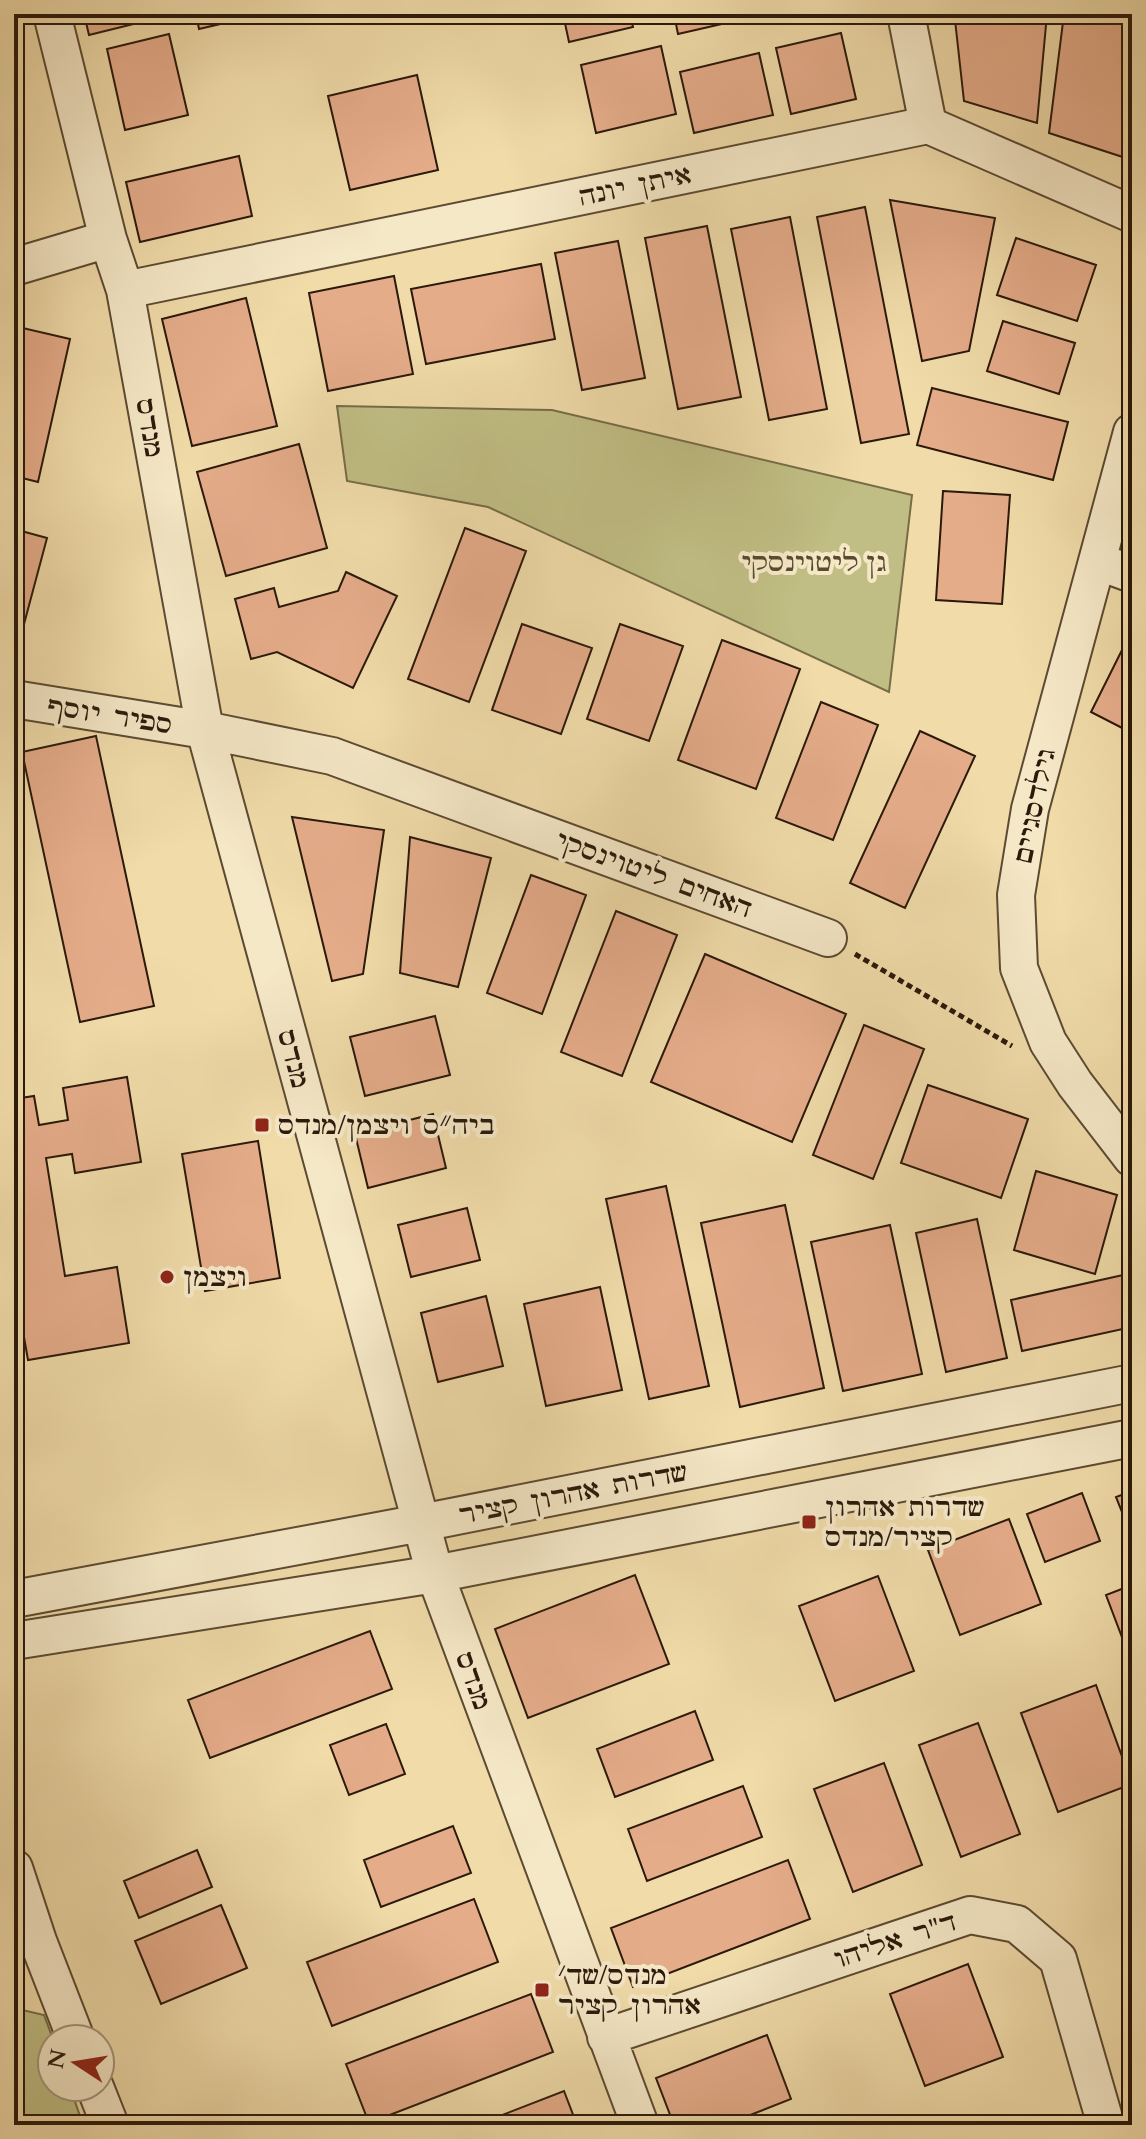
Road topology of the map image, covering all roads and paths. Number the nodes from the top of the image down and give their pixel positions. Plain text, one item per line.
1 (52, 14) edge
2 (906, 14) edge
3 (928, 125) junction
4 (1132, 214) edge
5 (108, 239) junction
6 (14, 267) edge
7 (125, 290) junction
8 (1132, 432) edge
9 (1097, 561) junction
10 (1132, 574) edge
11 (14, 699) edge
12 (205, 730) junction
13 (828, 938) joint
14 (1020, 1051) dead end
15 (1132, 1158) edge
16 (1132, 1383) edge
17 (1132, 1438) edge
18 (421, 1523) junction
19 (435, 1574) junction
20 (14, 1599) edge
21 (14, 1641) edge
22 (14, 1868) edge
23 (26, 1945) edge
24 (67, 2023) edge
25 (606, 2037) junction
26 (101, 2103) edge
27 (110, 2125) edge
28 (640, 2125) edge
29 (1106, 2125) edge

1 - 5 street, מנדס
2 - 3 street
3 - 4 street
3 - 7 street, איתן יונה
5 - 6 street
5 - 7 street, מנדס
7 - 12 street, מנדס
8 - 9 street, גילדסגיים
9 - 10 street
9 - 15 street, גילדסגיים
11 - 12 street, ספיר יוסף
12 - 13 street, האחים ליטוינסקי
12 - 18 street, מנדס
13 - 14 path
16 - 18 street, שדרות אהרון קציר
17 - 19 street, שדרות אהרון קציר
18 - 19 street, מנדס
18 - 20 street, שדרות אהרון קציר
19 - 21 street, שדרות אהרון קציר
19 - 25 street, מנדס
22 - 23 street
23 - 24 street
25 - 28 street, מנדס
25 - 29 street, ד"ר אליהו
26 - 27 street

